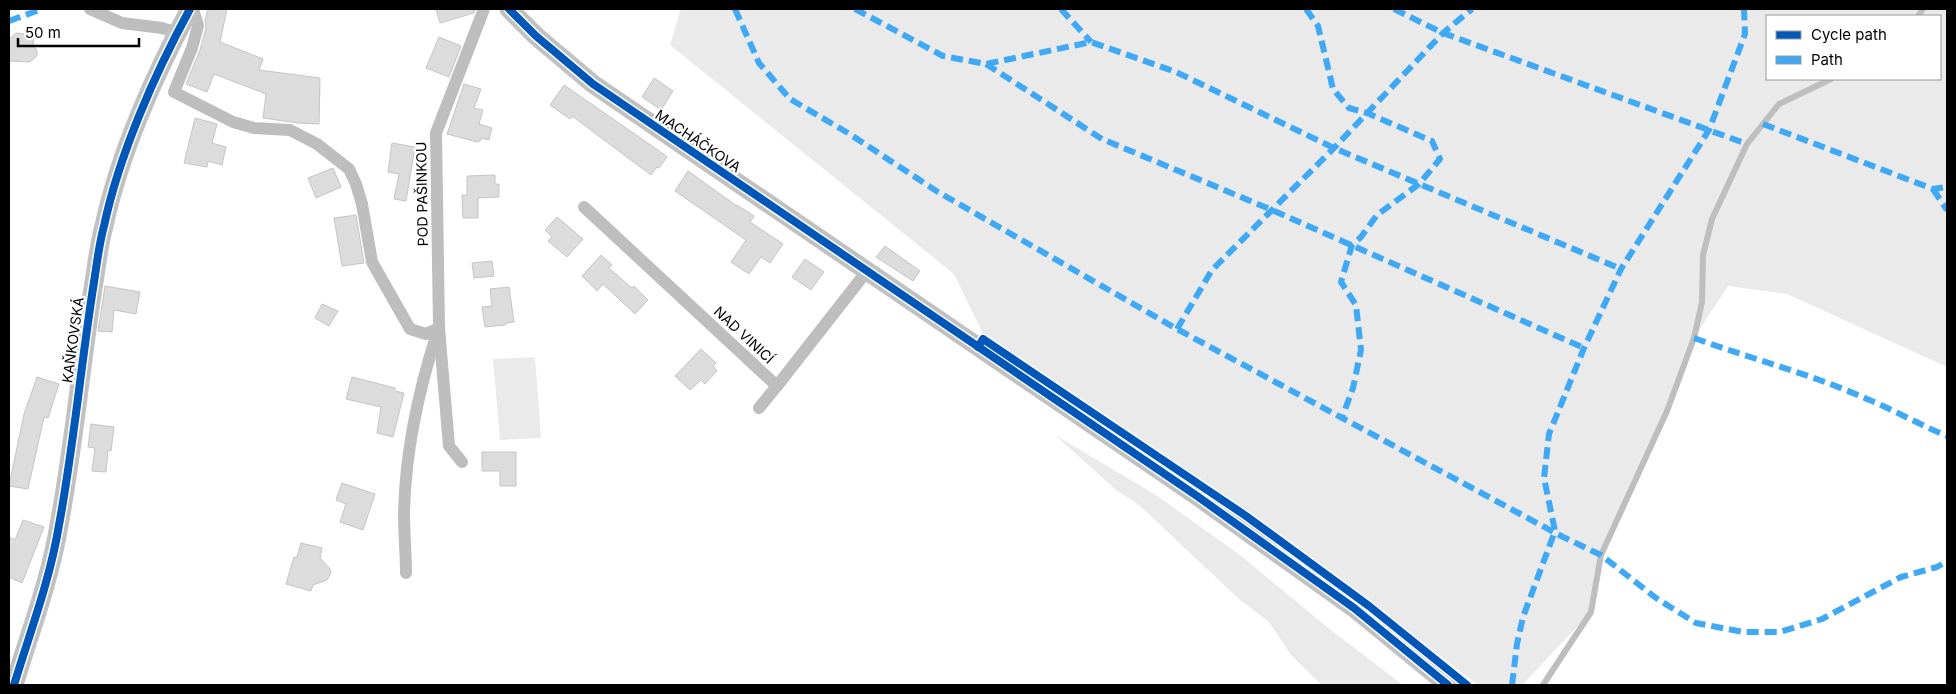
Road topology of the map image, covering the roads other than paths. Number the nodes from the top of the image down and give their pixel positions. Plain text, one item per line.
1 (90, 9) edge
2 (191, 9) edge
3 (484, 9) edge
4 (509, 9) edge
5 (177, 33) junction
6 (1829, 80) edge
7 (584, 207) dead end
8 (875, 277) junction
9 (439, 328) junction
10 (777, 386) junction
11 (759, 408) dead end
12 (462, 462) dead end
13 (406, 573) dead end
14 (14, 685) edge
15 (1448, 685) edge
16 (1543, 685) edge

1 - 5 street
2 - 5 street, KAŇKOVSKÁ
2 - 9 street
3 - 9 street, POD PAŠINKOU
4 - 8 street, MACHÁČKOVA
5 - 14 street, KAŇKOVSKÁ
6 - 16 lane
7 - 10 street, NAD VINICÍ
8 - 10 street, NAD VINICÍ
8 - 15 street, MACHÁČKOVA
9 - 12 street, POD PAŠINKOU
9 - 13 street, POD PAŠINKOU
10 - 11 street

